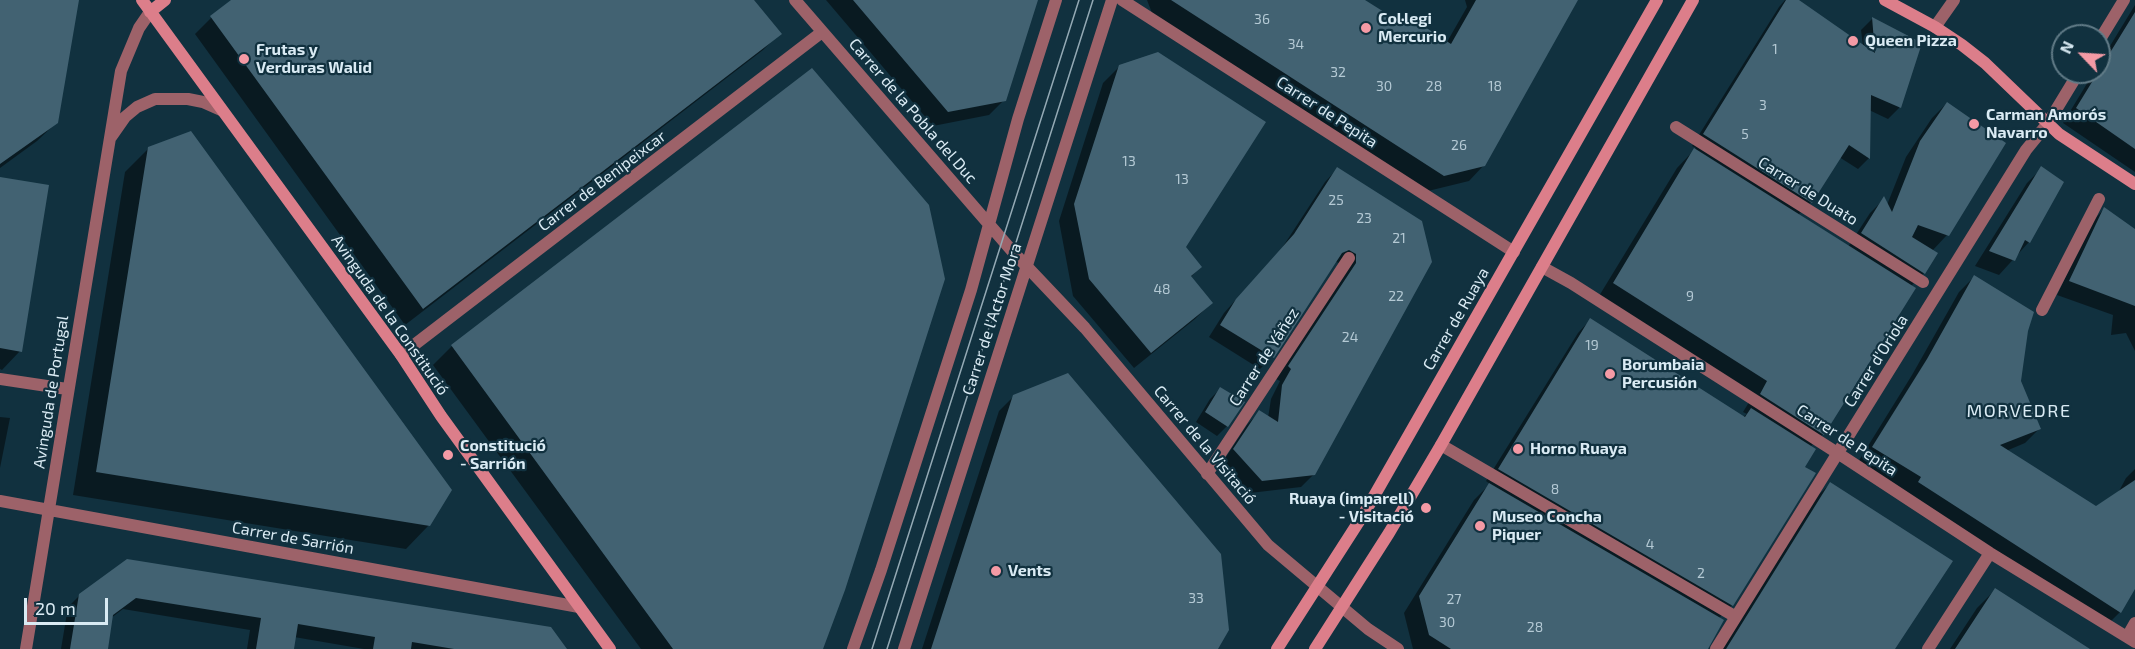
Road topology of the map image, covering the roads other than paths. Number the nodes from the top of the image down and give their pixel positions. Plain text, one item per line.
1 (142, 0) edge
2 (165, 0) edge
3 (795, 0) edge
4 (1056, 0) edge
5 (1112, 0) edge
6 (1122, 0) edge
7 (1657, 0) edge
8 (1693, 0) edge
9 (1885, 0) edge
10 (1954, 0) edge
11 (2124, 0) edge
12 (150, 12) junction
13 (2109, 24) edge
14 (1935, 27) junction
15 (822, 32) junction
16 (2072, 84) edge
17 (221, 110) junction
18 (2048, 123) junction
19 (1676, 127) dead end
20 (109, 140) junction
21 (2135, 184) edge
22 (2099, 199) dead end
23 (989, 224) junction
24 (1006, 243) joint
25 (1514, 252) junction
26 (1349, 258) dead end
27 (1026, 266) junction
28 (1542, 267) junction
29 (1923, 282) dead end
30 (2042, 310) dead end
31 (401, 356) junction
32 (0, 379) edge
33 (67, 389) junction
34 (1442, 446) junction
35 (1839, 454) junction
36 (1208, 474) junction
37 (0, 501) edge
38 (48, 510) junction
39 (1990, 553) junction
40 (1317, 586) junction
41 (579, 607) junction
42 (1342, 608) junction
43 (1736, 617) junction
44 (2135, 623) edge
45 (2131, 639) edge
46 (26, 649) edge
47 (610, 649) edge
48 (853, 649) edge
49 (904, 649) edge
50 (1277, 649) edge
51 (1315, 649) edge
52 (1398, 649) edge
53 (1716, 649) edge
54 (1928, 649) edge

1 - 12 street, Avinguda de la Constitució
2 - 12 street
3 - 15 street, Carrer de la Pobla del Duc
4 - 23 street, Carrer de l'Actor Mora
5 - 27 street, Carrer de l'Actor Mora
6 - 25 street, Carrer de Pepita
7 - 25 street, Carrer de Ruaya
8 - 28 street
9 - 14 street
10 - 14 street
11 - 13 street
12 - 17 street, Avinguda de la Constitució
12 - 20 street, Avinguda de Portugal
14 - 18 street
15 - 23 street, Carrer de la Pobla del Duc
15 - 31 street, Carrer de Benipeixcar
16 - 18 street, Carrer d'Oriola
17 - 20 street, Avinguda de Portugal
17 - 31 street, Avinguda de la Constitució
18 - 21 street
18 - 35 street, Carrer d'Oriola
19 - 29 street, Carrer de Duato
20 - 33 street, Avinguda de Portugal
22 - 30 street
23 - 24 street, Carrer de la Pobla del Duc
23 - 48 street, Carrer de l'Actor Mora
24 - 27 street, Carrer de la Visitació
25 - 40 street, Carrer de Ruaya
26 - 36 street, Carrer de Yáñez
27 - 36 street, Carrer de la Visitació
27 - 49 street, Carrer de l'Actor Mora
28 - 34 street
28 - 35 street, Carrer de Pepita
31 - 41 street, Avinguda de la Constitució
32 - 33 street
33 - 38 street, Avinguda de Portugal
34 - 42 street
34 - 43 street
35 - 39 street, Carrer de Pepita
35 - 43 street, Carrer d'Oriola
36 - 40 street, Carrer de la Visitació
37 - 38 street, Carrer de Sarrión
38 - 41 street, Carrer de Sarrión
38 - 46 street, Avinguda de Portugal
39 - 45 street, Carrer de Pepita
39 - 54 street
40 - 42 street, Carrer de la Visitació
40 - 50 street, Carrer de Ruaya
41 - 47 street, Avinguda de la Constitució
42 - 51 street
42 - 52 street, Carrer de la Visitació
43 - 53 street, Carrer d'Oriola
44 - 45 street

